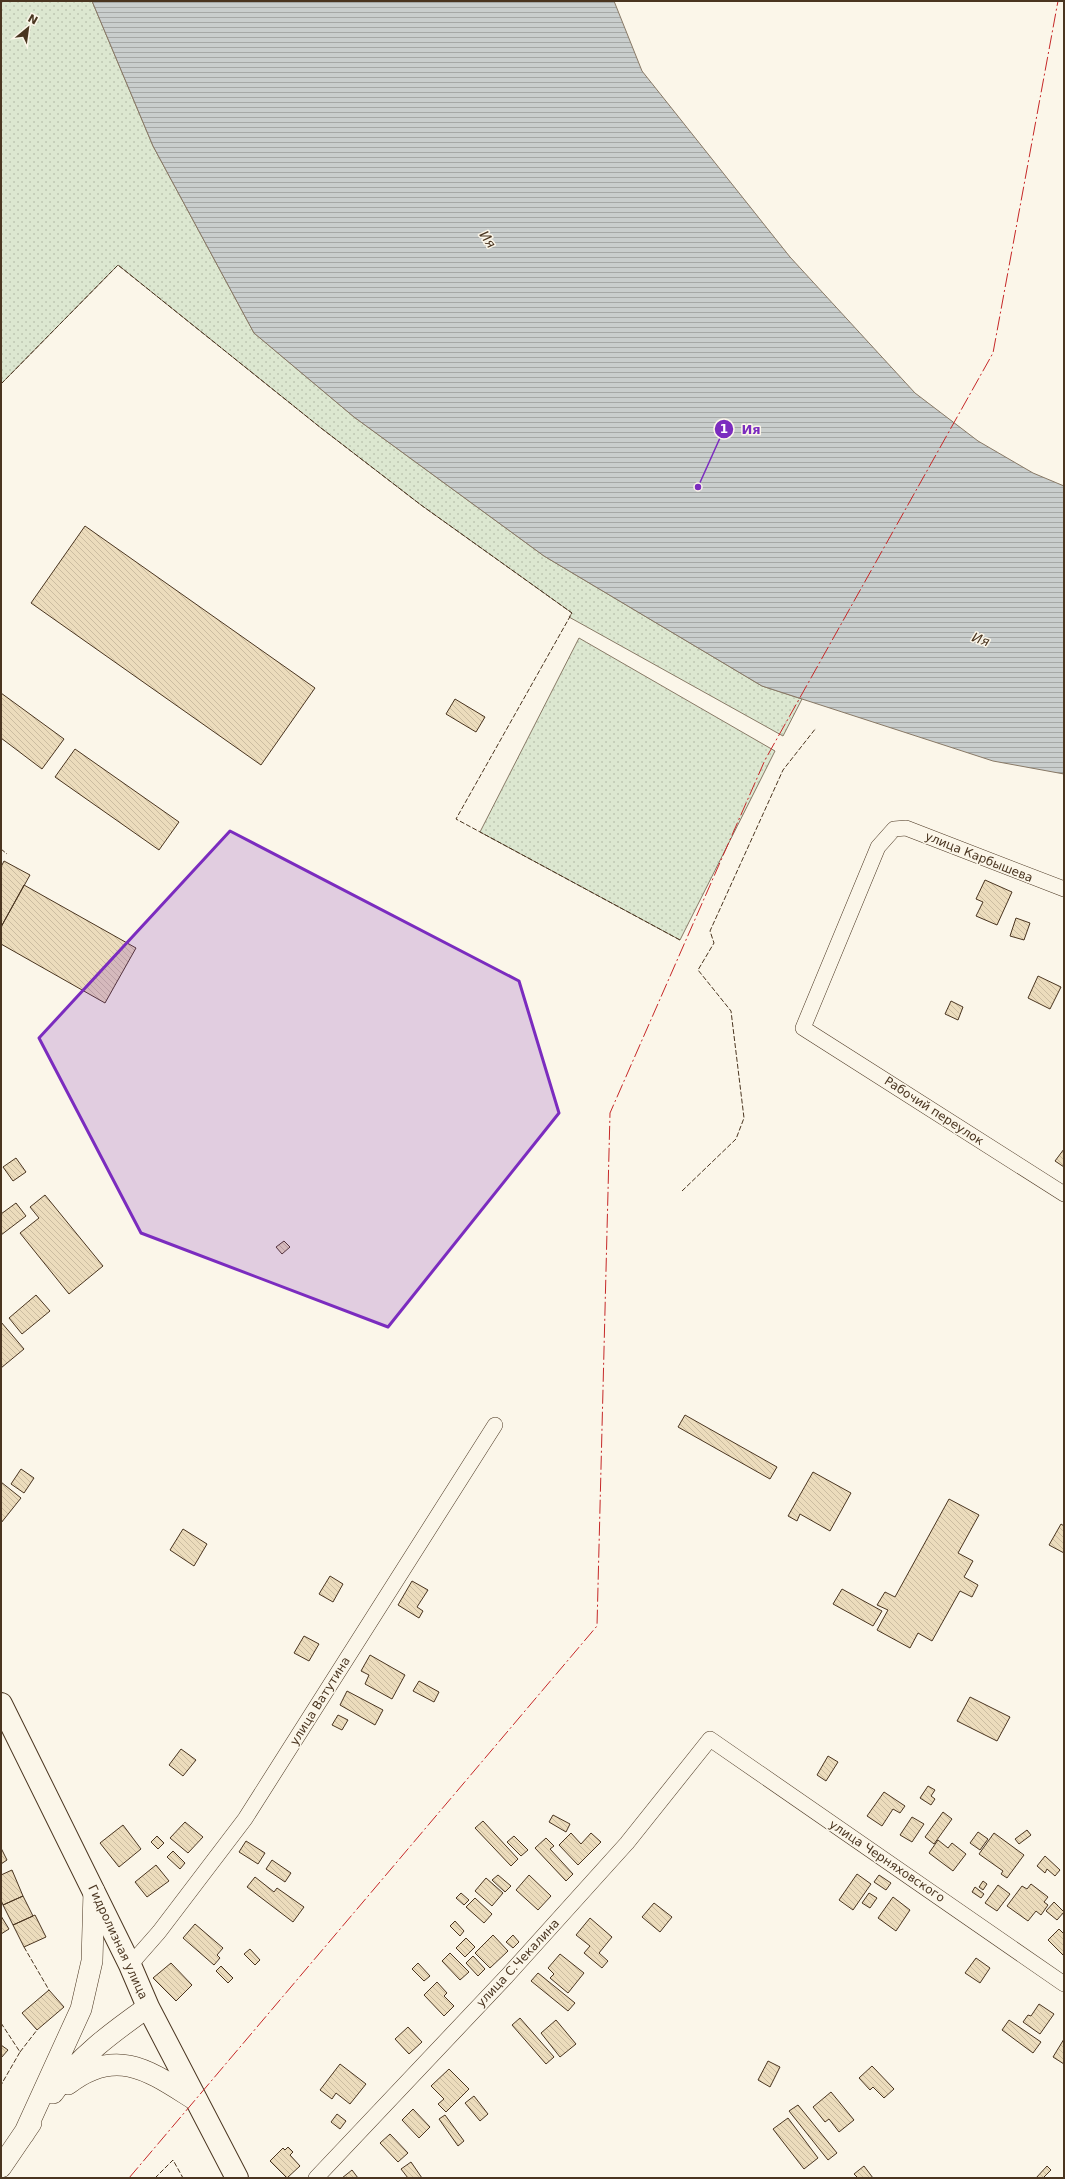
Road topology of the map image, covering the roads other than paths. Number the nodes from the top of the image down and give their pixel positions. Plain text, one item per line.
1 (1064, 889) edge
2 (803, 1028) joint
3 (1064, 1194) edge
4 (495, 1425) dead end
5 (1, 1704) edge
6 (710, 1739) joint
7 (94, 1891) junction
8 (130, 1965) junction
9 (1064, 1984) edge
10 (148, 2007) junction
11 (47, 2101) junction
12 (197, 2101) junction
13 (24, 2134) junction
14 (1, 2167) edge
15 (237, 2178) edge
16 (316, 2178) edge

1 - 2 street, улица Карбышева
2 - 3 street, Рабочий переулок
4 - 8 street, улица Ватутина
5 - 7 highway, Гидролизная улица
6 - 9 street, улица Черняховского
6 - 16 street, улица С.Чекалина
7 - 8 highway, Гидролизная улица
7 - 13 street
8 - 10 highway, Гидролизная улица
10 - 11 street
10 - 12 highway, Гидролизная улица
11 - 12 street
11 - 13 street
12 - 15 highway, Гидролизная улица
13 - 14 street

